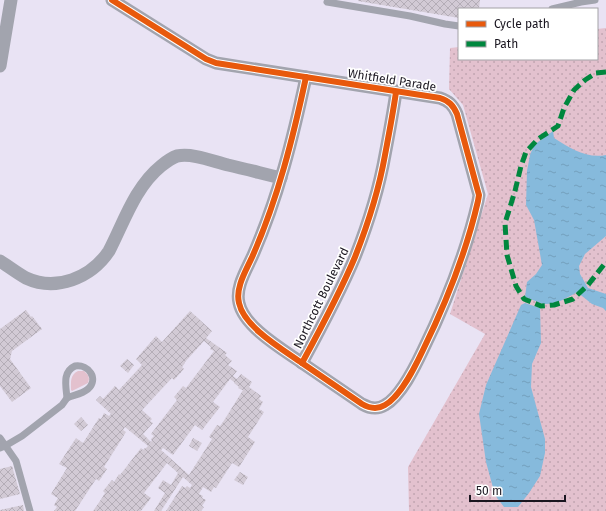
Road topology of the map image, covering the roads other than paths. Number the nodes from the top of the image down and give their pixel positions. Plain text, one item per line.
1 (11, 0) edge
2 (112, 0) edge
3 (328, 0) edge
4 (595, 0) edge
5 (556, 8) edge
6 (458, 26) edge
7 (0, 66) edge
8 (306, 78) junction
9 (396, 92) junction
10 (281, 178) junction
11 (0, 261) edge
12 (302, 363) junction
13 (67, 398) junction
14 (0, 438) edge
15 (3, 447) edge
16 (30, 511) edge

1 - 7 street
2 - 8 street, Whitfield Parade
3 - 6 lane
4 - 5 lane
8 - 9 street, Whitfield Parade
8 - 10 street, Northcott Boulevard
9 - 12 street, Northcott Boulevard
9 - 12 street, Whitfield Parade
10 - 11 street
10 - 12 street, Northcott Boulevard
13 - 13 lane
13 - 15 lane
14 - 15 lane
15 - 16 lane

